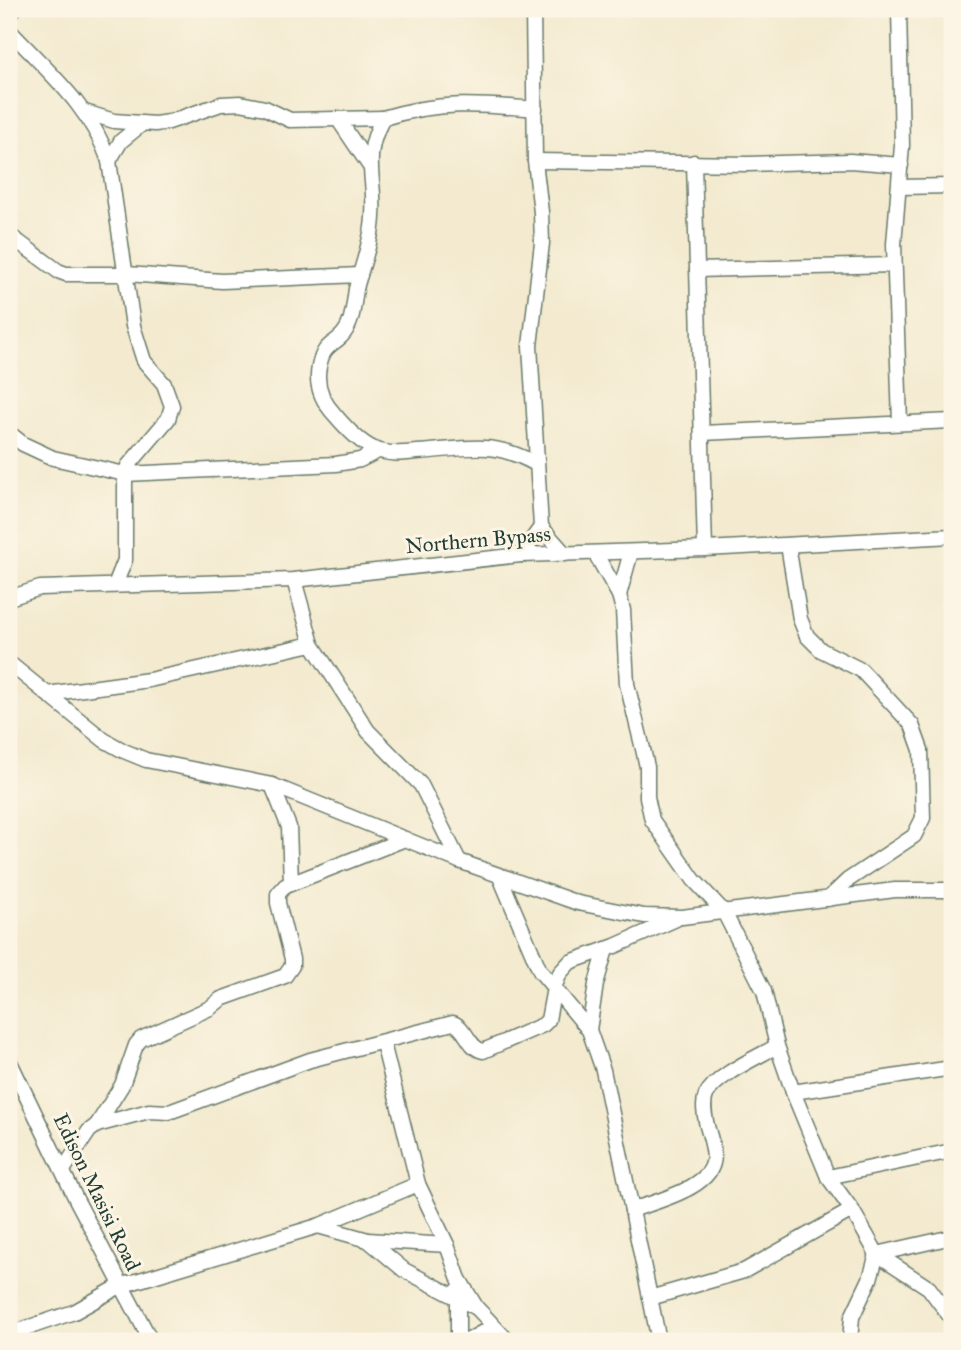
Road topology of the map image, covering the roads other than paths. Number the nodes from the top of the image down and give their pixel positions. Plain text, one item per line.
1 (14, 9) edge
2 (533, 9) edge
3 (898, 9) edge
4 (9, 15) edge
5 (9, 30) edge
6 (535, 109) junction
7 (85, 112) junction
8 (383, 118) junction
9 (338, 120) junction
10 (142, 124) junction
11 (109, 161) junction
12 (535, 161) junction
13 (694, 162) junction
14 (901, 164) junction
15 (369, 165) junction
16 (952, 186) edge
17 (899, 187) junction
18 (9, 235) edge
19 (894, 265) junction
20 (697, 270) junction
21 (127, 274) junction
22 (360, 275) junction
23 (952, 421) edge
24 (900, 423) junction
25 (9, 433) edge
26 (702, 433) junction
27 (378, 451) junction
28 (536, 464) junction
29 (125, 474) junction
30 (541, 527) junction
31 (952, 536) edge
32 (788, 545) junction
33 (705, 549) junction
34 (631, 552) junction
35 (595, 553) junction
36 (565, 554) junction
37 (521, 555) junction
38 (294, 580) junction
39 (115, 585) junction
40 (619, 595) junction
41 (9, 598) edge
42 (312, 644) junction
43 (9, 663) edge
44 (47, 694) junction
45 (272, 785) junction
46 (405, 839) junction
47 (459, 861) junction
48 (500, 877) junction
49 (291, 883) junction
50 (952, 890) edge
51 (828, 899) junction
52 (723, 912) junction
53 (682, 917) junction
54 (607, 949) junction
55 (554, 988) junction
56 (589, 1031) junction
57 (383, 1043) junction
58 (777, 1046) junction
59 (9, 1060) edge
60 (952, 1068) edge
61 (793, 1092) junction
62 (97, 1125) junction
63 (952, 1151) edge
64 (63, 1170) junction
65 (828, 1177) junction
66 (418, 1184) junction
67 (632, 1210) junction
68 (852, 1210) junction
69 (317, 1226) junction
70 (952, 1237) edge
71 (368, 1240) junction
72 (447, 1245) junction
73 (877, 1254) junction
74 (459, 1279) junction
75 (120, 1286) junction
76 (457, 1297) junction
77 (650, 1298) junction
78 (476, 1307) junction
79 (952, 1319) edge
80 (492, 1326) junction
81 (9, 1334) edge
82 (151, 1341) edge
83 (458, 1341) edge
84 (467, 1341) edge
85 (508, 1341) edge
86 (659, 1341) edge
87 (850, 1341) edge

1 - 4 street
2 - 6 street
3 - 14 street
5 - 7 street
6 - 8 street
6 - 12 street
7 - 10 street
7 - 11 street
8 - 9 street
8 - 15 street
9 - 10 street
9 - 15 street
10 - 11 street
11 - 21 street
12 - 13 street
12 - 28 street
13 - 14 street
13 - 20 street
14 - 17 street
15 - 22 street
16 - 17 street
17 - 19 street
18 - 21 street
19 - 20 street
19 - 24 street
20 - 26 street
21 - 22 street
21 - 29 street
22 - 27 street
23 - 24 street
24 - 26 street
25 - 29 street
26 - 33 street
27 - 28 street
27 - 29 street
28 - 30 street
29 - 39 street
30 - 36 street
30 - 37 street
31 - 32 street, Northern Bypass
32 - 33 street, Northern Bypass
32 - 51 street
33 - 34 street, Northern Bypass
34 - 35 street, Northern Bypass
34 - 40 street
35 - 36 street, Northern Bypass
35 - 40 street
36 - 37 street, Northern Bypass
37 - 38 street, Northern Bypass
38 - 39 street, Northern Bypass
38 - 42 street
39 - 41 street, Northern Bypass
40 - 52 street
42 - 44 street
42 - 47 street
43 - 44 street
44 - 45 street
45 - 46 street
45 - 49 street
46 - 47 street
46 - 49 street
47 - 48 street
48 - 53 street
48 - 55 street
49 - 62 street
50 - 51 street
51 - 52 street
52 - 53 street
52 - 58 street
53 - 54 street
54 - 55 street
54 - 56 street
55 - 56 street
55 - 57 street
56 - 67 street
57 - 62 street
57 - 66 street
58 - 61 street
58 - 67 street
59 - 64 street, Edison Masisi Road
60 - 61 street
61 - 65 street
62 - 64 street
63 - 65 street
64 - 75 street, Edison Masisi Road
65 - 68 street
66 - 69 street
66 - 72 street
67 - 77 street
68 - 73 street
68 - 77 street
69 - 71 street
69 - 75 street
70 - 73 street
71 - 72 street
71 - 76 street
72 - 74 street
73 - 79 street
73 - 87 street
74 - 76 street
74 - 78 street
75 - 81 street
75 - 82 street, Edison Masisi Road
76 - 78 street
76 - 83 street
77 - 86 street
78 - 80 street
80 - 84 street
80 - 85 street

